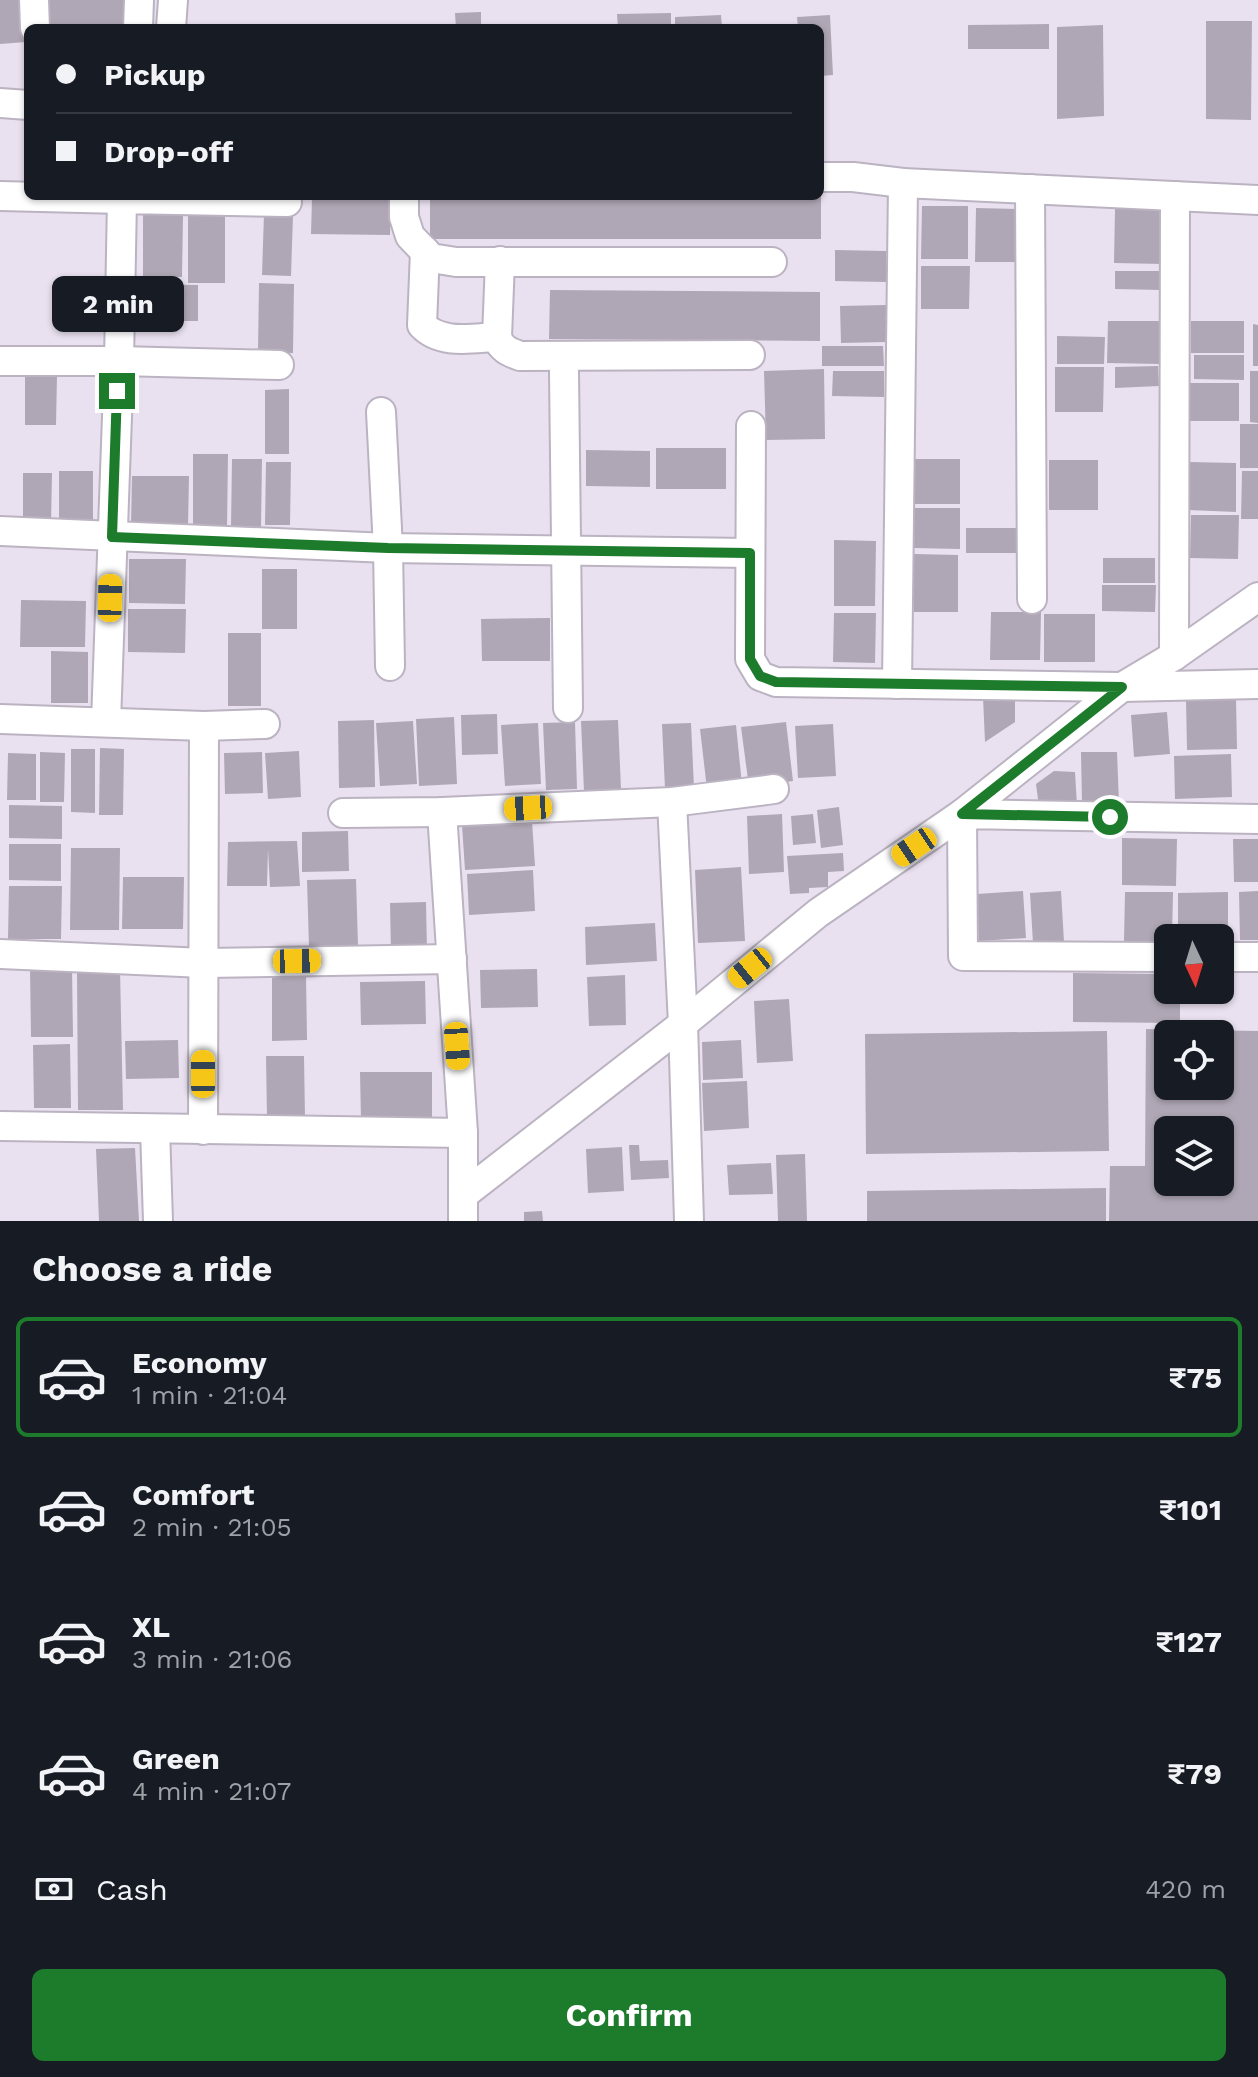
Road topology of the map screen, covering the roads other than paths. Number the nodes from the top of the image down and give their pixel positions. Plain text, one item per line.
1 (34, 0) edge
2 (139, 0) edge
3 (173, 0) edge
4 (35, 24) edge
5 (138, 24) edge
6 (171, 24) edge
7 (0, 103) edge
8 (24, 105) edge
9 (824, 177) edge
10 (903, 183) junction
11 (1030, 189) junction
12 (0, 196) edge
13 (1175, 196) junction
14 (24, 197) edge
15 (122, 200) edge
16 (177, 200) edge
17 (404, 200) edge
18 (1258, 200) edge
19 (287, 202) dead end
20 (425, 251) junction
21 (500, 261) junction
22 (772, 262) dead end
23 (497, 337) junction
24 (750, 355) dead end
25 (0, 361) edge
26 (119, 361) junction
27 (279, 365) dead end
28 (564, 372) dead end
29 (381, 412) dead end
30 (751, 426) dead end
31 (0, 531) edge
32 (112, 537) junction
33 (388, 548) junction
34 (566, 551) junction
35 (750, 553) junction
36 (1258, 597) edge
37 (1032, 599) dead end
38 (1174, 656) junction
39 (390, 666) dead end
40 (897, 684) junction
41 (1258, 684) edge
42 (1122, 687) junction
43 (568, 708) dead end
44 (0, 719) edge
45 (106, 722) junction
46 (265, 724) dead end
47 (204, 726) junction
48 (774, 789) dead end
49 (672, 802) junction
50 (442, 812) junction
51 (343, 813) dead end
52 (962, 814) junction
53 (1258, 819) edge
54 (0, 954) edge
55 (1154, 957) edge
56 (1234, 957) edge
57 (1258, 957) edge
58 (452, 959) junction
59 (204, 963) junction
60 (683, 1024) junction
61 (0, 1126) edge
62 (155, 1129) junction
63 (203, 1130) junction
64 (463, 1133) junction
65 (463, 1208) edge
66 (158, 1221) edge
67 (689, 1221) edge

1 - 4 street
2 - 5 street
3 - 6 street
7 - 8 street
9 - 10 street
10 - 11 street
10 - 40 street
11 - 13 street
11 - 37 street
12 - 14 street
13 - 18 street
13 - 38 street
15 - 26 street
16 - 19 street
17 - 20 street
20 - 21 street
20 - 23 street
21 - 22 street
21 - 23 street
23 - 24 street
25 - 26 street
26 - 27 street
26 - 32 street
28 - 34 street
29 - 33 street
30 - 35 street
31 - 32 street
32 - 33 street
32 - 45 street
33 - 34 street
33 - 39 street
34 - 35 street
34 - 43 street
35 - 40 street
36 - 38 street
38 - 42 street
40 - 42 street
41 - 42 street
42 - 52 street
44 - 45 street
45 - 47 street
46 - 47 street
47 - 59 street
48 - 49 street
49 - 50 street
49 - 60 street
50 - 51 street
50 - 58 street
52 - 53 street
52 - 55 street
52 - 60 street
54 - 59 street
56 - 57 street
58 - 59 street
58 - 64 street
59 - 63 street
60 - 65 street
60 - 67 street
61 - 62 street
62 - 63 street
62 - 66 street
63 - 64 street
64 - 65 street

